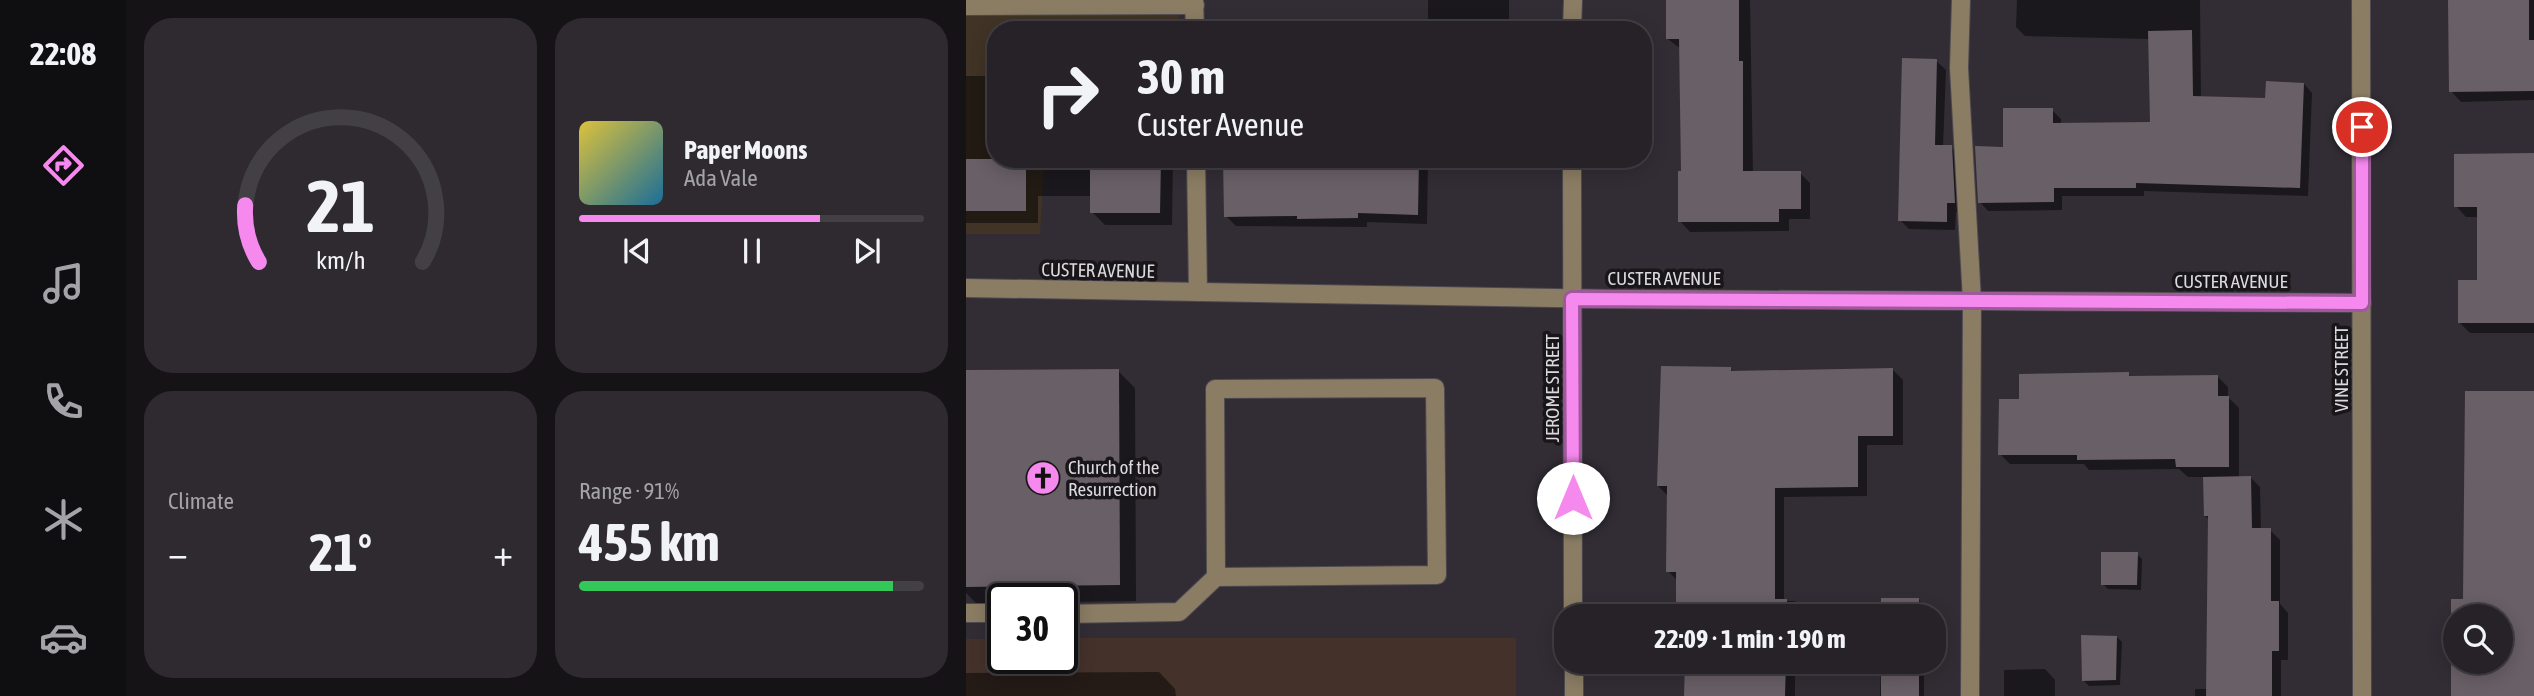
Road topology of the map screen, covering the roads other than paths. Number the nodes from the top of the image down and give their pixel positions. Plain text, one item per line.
1 (1573, 0) edge
2 (1961, 0) edge
3 (2361, 0) edge
4 (1194, 2) edge
5 (1044, 3) edge
6 (966, 6) edge
7 (1195, 21) edge
8 (1573, 21) edge
9 (1196, 168) edge
10 (1572, 168) edge
11 (966, 288) edge
12 (1198, 292) junction
13 (1572, 299) junction
14 (1972, 300) junction
15 (2362, 303) junction
16 (1216, 577) junction
17 (1573, 604) edge
18 (966, 613) edge
19 (987, 613) edge
20 (1078, 614) edge
21 (1574, 674) edge
22 (1574, 696) edge
23 (1970, 696) edge
24 (2362, 696) edge

1 - 8 street
2 - 14 street
3 - 15 street, VINE STREET
4 - 5 street
4 - 7 street
5 - 6 street
9 - 12 street
10 - 13 street, JEROME STREET
11 - 12 street, CUSTER AVENUE
12 - 13 street, CUSTER AVENUE
13 - 14 street, CUSTER AVENUE
13 - 17 street, JEROME STREET
14 - 15 street, CUSTER AVENUE
14 - 23 street
15 - 24 street, VINE STREET
16 - 16 street
16 - 20 street
18 - 19 street
21 - 22 street

